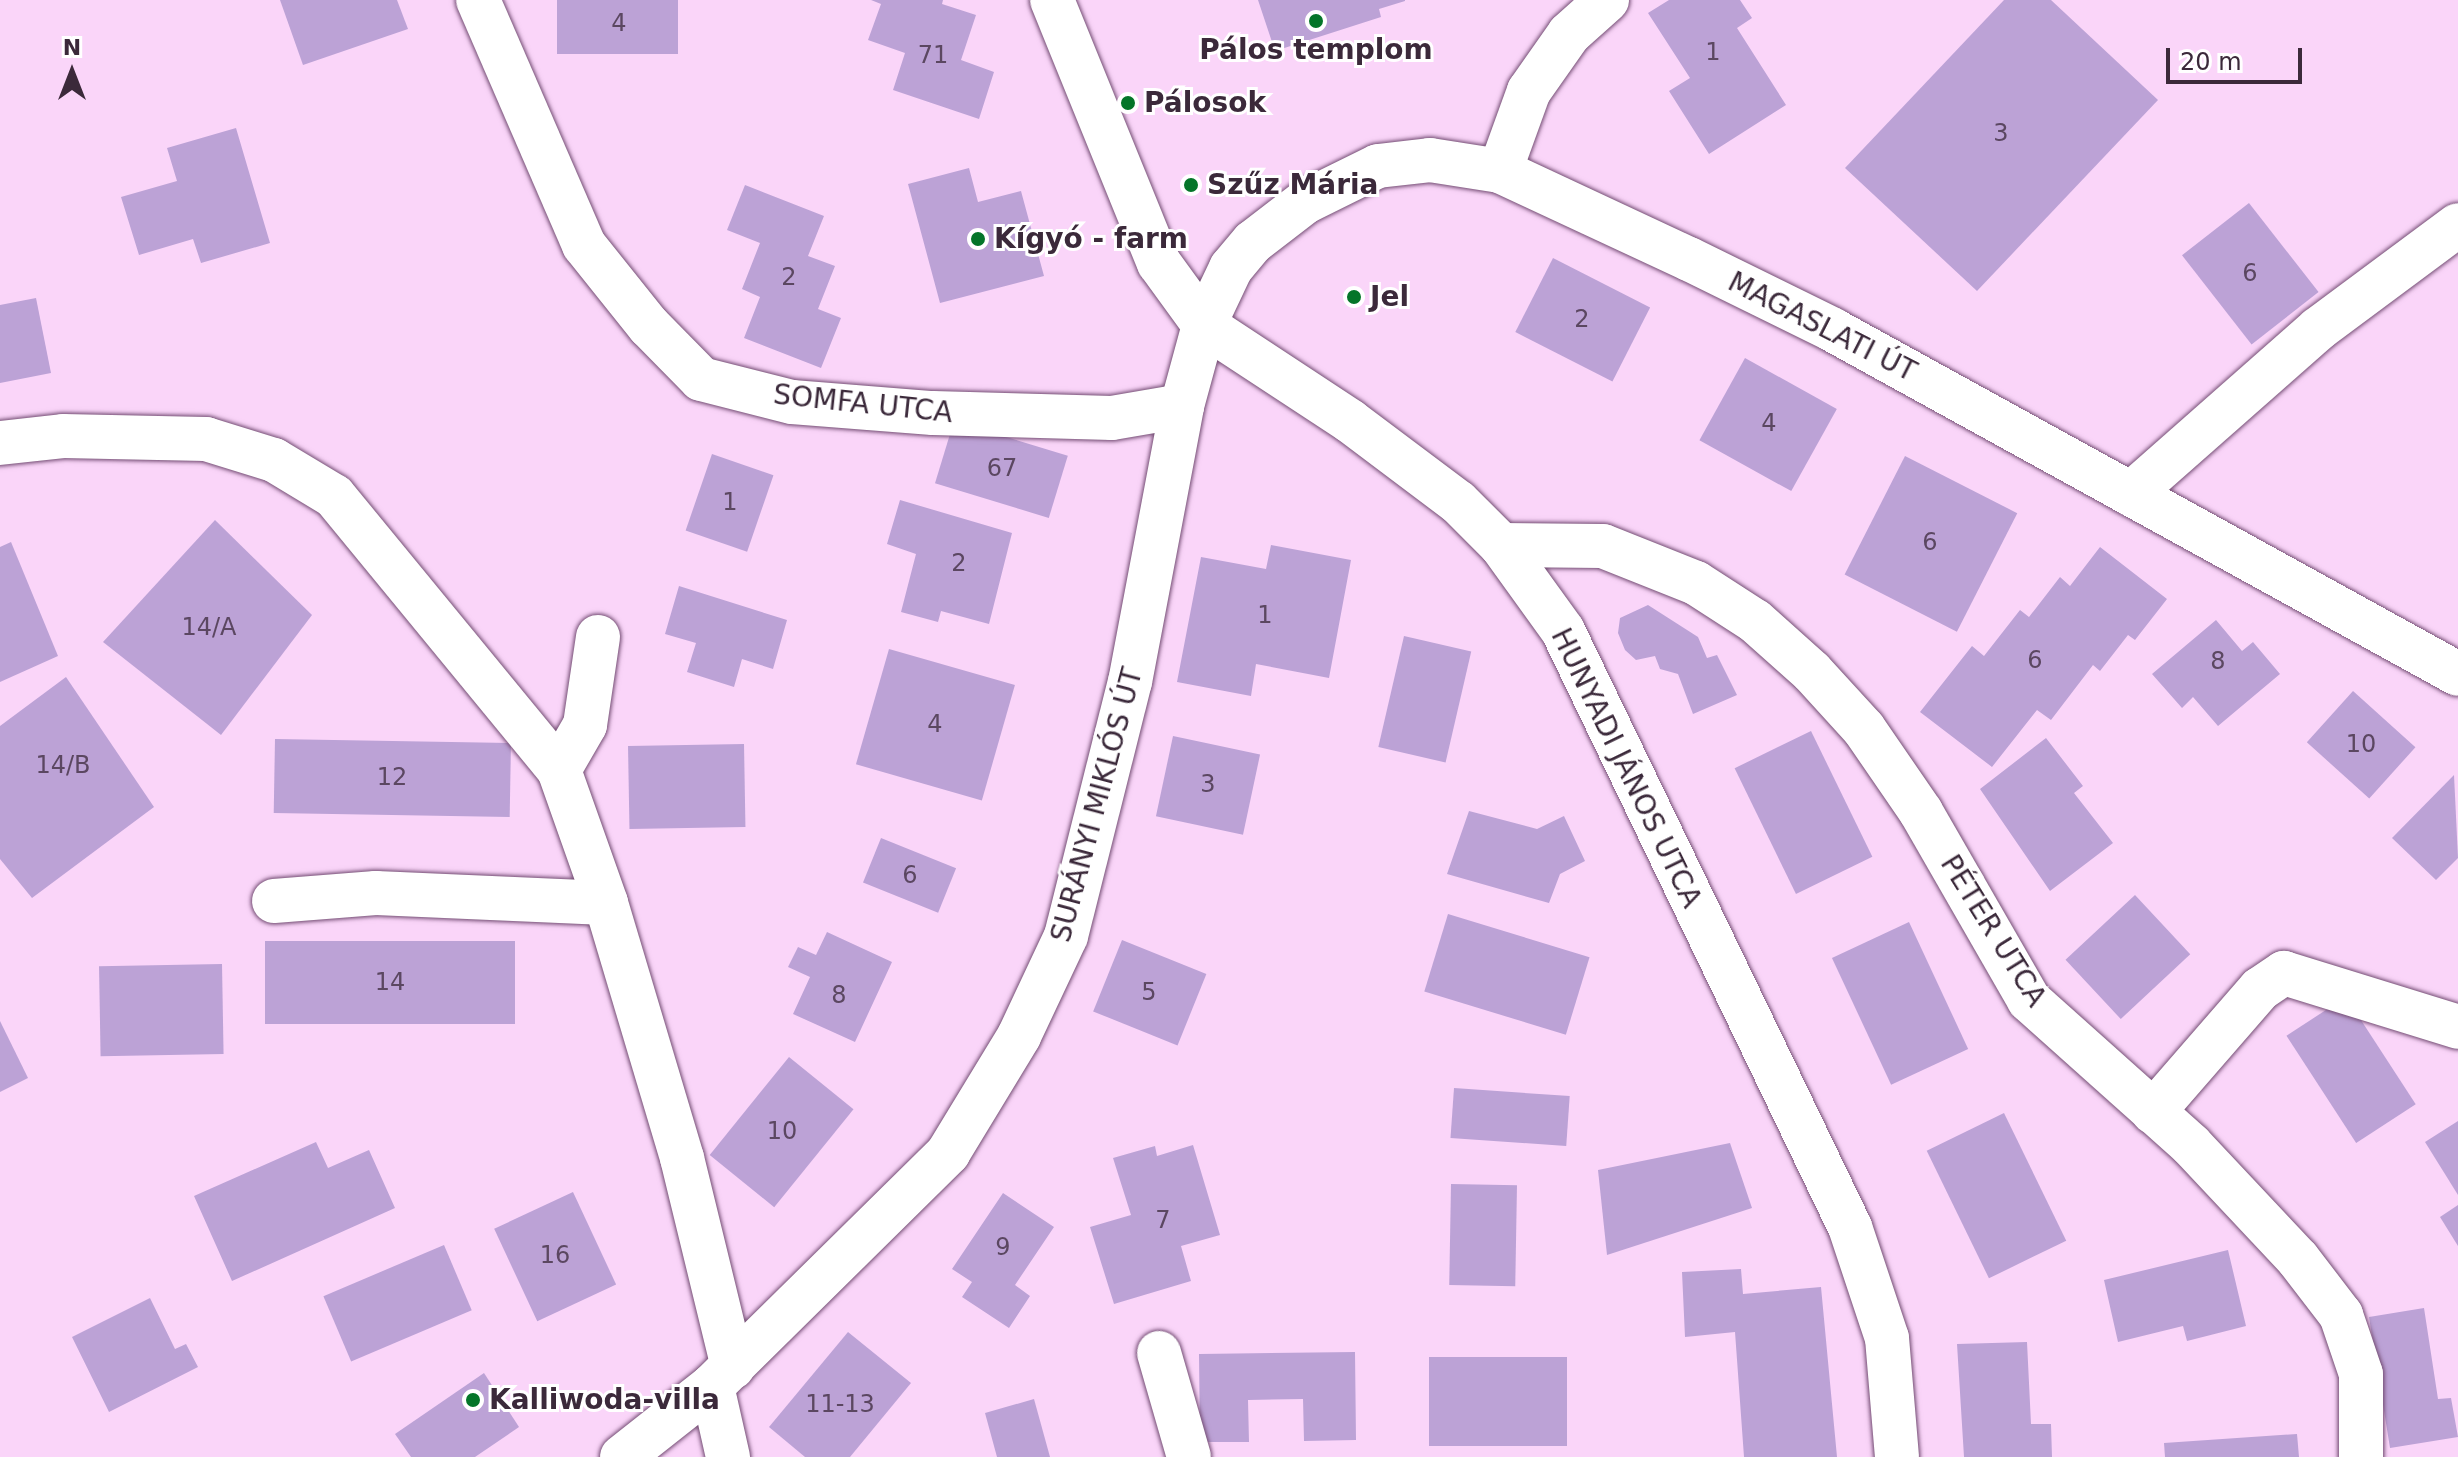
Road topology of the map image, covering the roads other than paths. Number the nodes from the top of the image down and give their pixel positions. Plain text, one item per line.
1 (478, 0) edge
2 (1052, 0) edge
3 (1607, 0) edge
4 (1500, 171) junction
5 (2458, 225) edge
6 (1204, 325) junction
7 (1182, 406) junction
8 (0, 443) edge
9 (2131, 494) junction
10 (1501, 545) junction
11 (598, 637) dead end
12 (2458, 674) edge
13 (559, 770) junction
14 (274, 901) dead end
15 (606, 903) junction
16 (2458, 1027) edge
17 (2153, 1112) junction
18 (1159, 1353) dead end
19 (723, 1376) junction
20 (622, 1457) edge
21 (728, 1457) edge
22 (1189, 1457) edge
23 (1897, 1457) edge
24 (2361, 1457) edge

1 - 7 street, SOMFA UTCA
2 - 6 street, HUNYADI JÁNOS UTCA
3 - 4 street
4 - 6 street, MAGASLATI ÚT
4 - 9 street, MAGASLATI ÚT
5 - 9 street
6 - 7 street, SURÁNYI MIKLÓS ÚT
6 - 10 street, HUNYADI JÁNOS UTCA
7 - 19 street, SURÁNYI MIKLÓS ÚT
8 - 13 street
9 - 12 street, MAGASLATI ÚT
10 - 17 street, PÉTER UTCA
10 - 23 street, HUNYADI JÁNOS UTCA
11 - 13 street
13 - 15 street
14 - 15 street
15 - 19 street
16 - 17 street
17 - 24 street, PÉTER UTCA
18 - 22 street
19 - 20 street, SURÁNYI MIKLÓS ÚT
19 - 21 street

